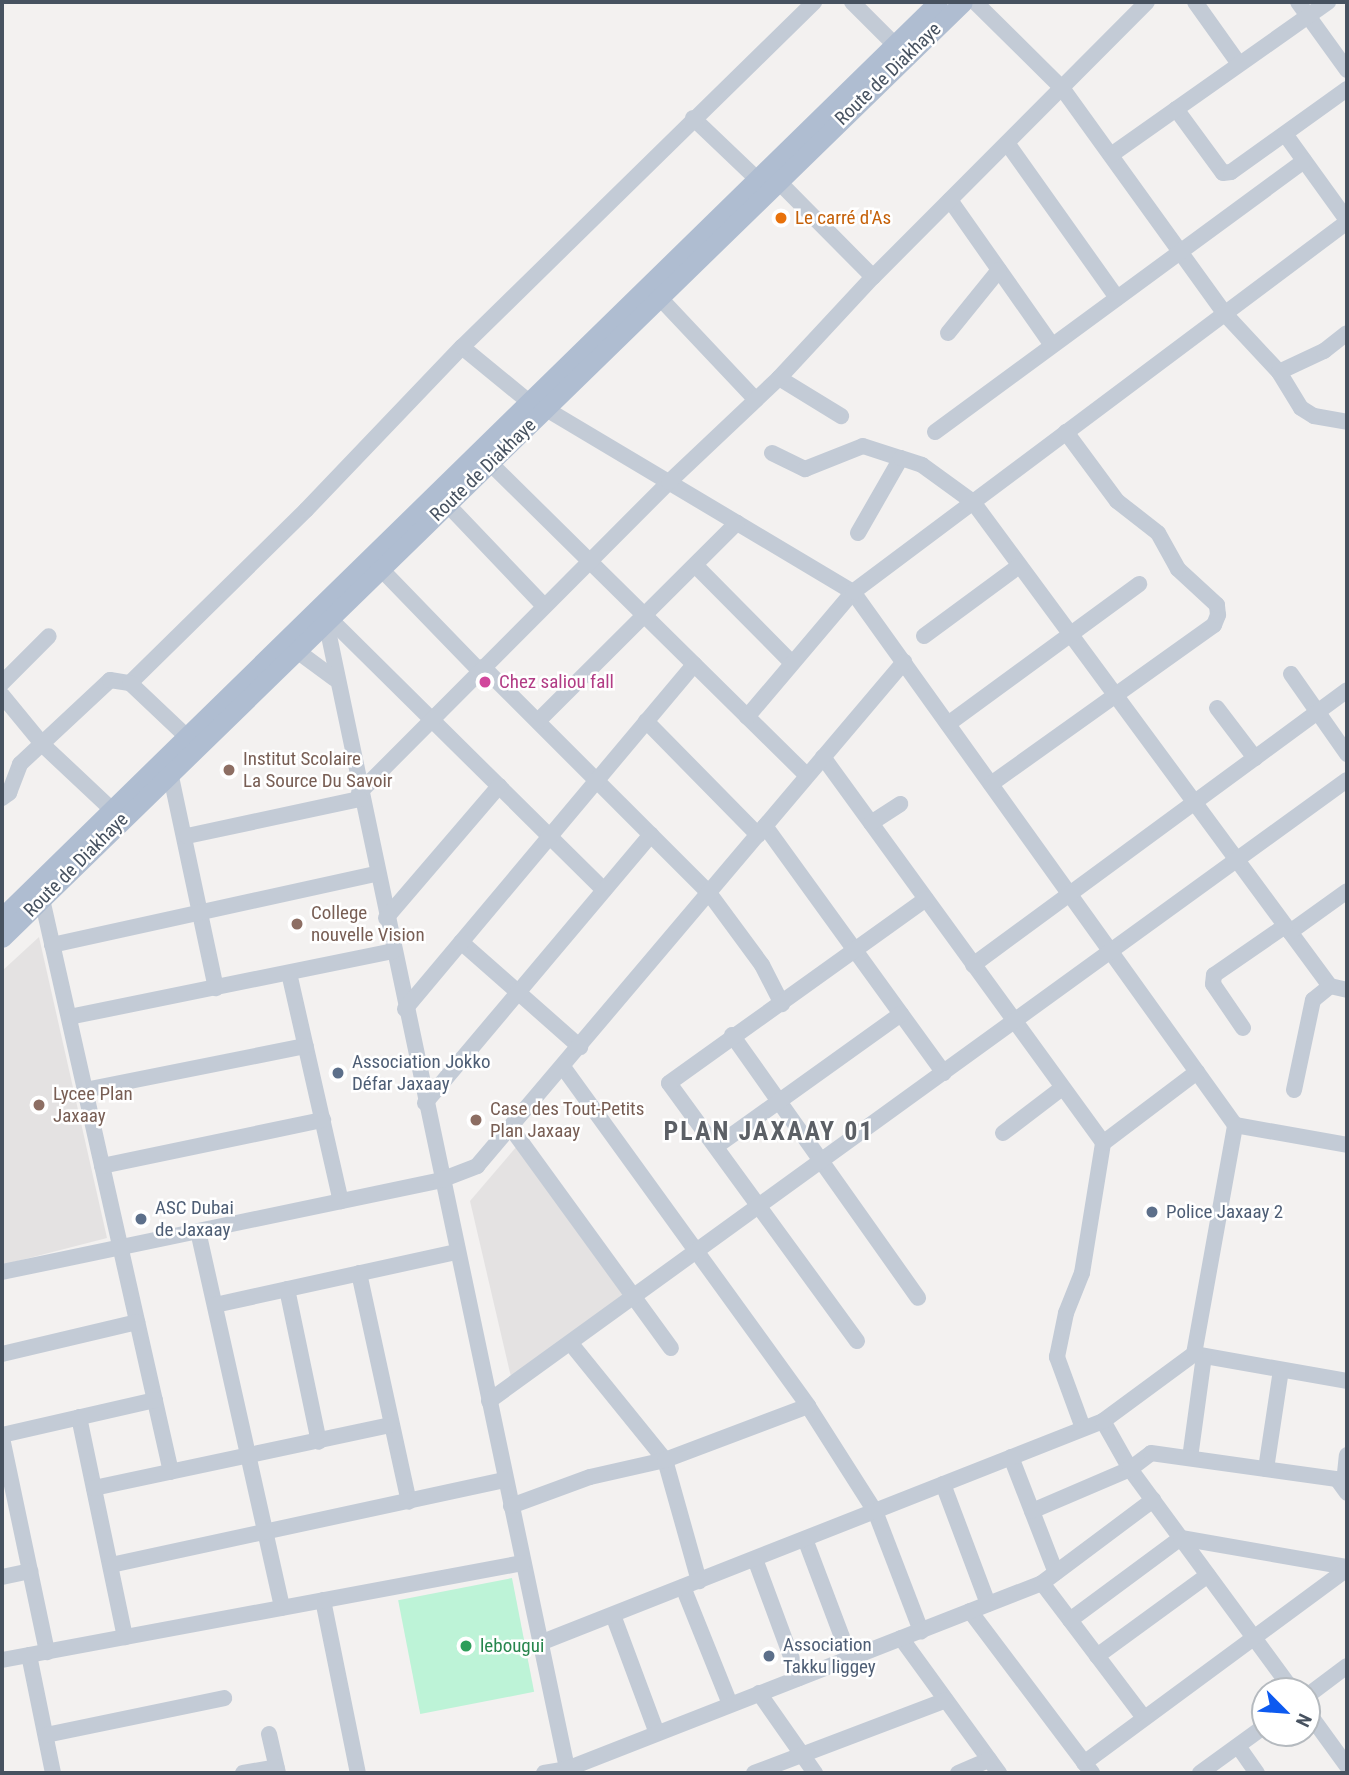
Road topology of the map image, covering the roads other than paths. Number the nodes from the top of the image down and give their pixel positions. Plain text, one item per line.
1 (814, 2) edge
2 (852, 2) edge
3 (938, 2) edge
4 (963, 2) edge
5 (975, 2) edge
6 (1147, 2) edge
7 (1195, 2) edge
8 (1298, 2) edge
9 (1328, 2) edge
10 (1308, 15) junction
11 (895, 45) junction
12 (1239, 64) junction
13 (1347, 70) edge
14 (1062, 88) junction
15 (1347, 89) edge
16 (1176, 109) junction
17 (693, 118) junction
18 (1284, 134) junction
19 (1006, 143) junction
20 (1111, 155) junction
21 (1304, 161) junction
22 (757, 179) junction
23 (778, 181) junction
24 (950, 200) junction
25 (1347, 221) edge
26 (1180, 251) junction
27 (999, 270) junction
28 (873, 277) junction
29 (659, 297) junction
30 (1116, 298) junction
31 (1225, 314) junction
32 (1347, 332) edge
33 (948, 333) dead end
34 (1052, 345) junction
35 (462, 347) junction
36 (1279, 372) junction
37 (779, 378) junction
38 (756, 400) junction
39 (537, 405) junction
40 (841, 416) dead end
41 (1347, 422) edge
42 (935, 432) dead end
43 (1066, 432) junction
44 (772, 453) dead end
45 (901, 458) junction
46 (490, 463) junction
47 (669, 482) junction
48 (973, 502) junction
49 (447, 504) junction
50 (737, 523) junction
51 (858, 533) dead end
52 (590, 561) junction
53 (695, 565) junction
54 (1019, 566) junction
55 (381, 569) junction
56 (1139, 584) dead end
57 (853, 592) junction
58 (544, 606) junction
59 (324, 611) junction
60 (644, 615) junction
61 (1072, 635) junction
62 (49, 636) dead end
63 (924, 636) dead end
64 (289, 645) junction
65 (904, 662) junction
66 (792, 663) junction
67 (694, 664) junction
68 (482, 669) junction
69 (1291, 674) dead end
70 (335, 678) junction
71 (2, 683) edge
72 (130, 683) junction
73 (1347, 690) edge
74 (1115, 694) junction
75 (2, 695) edge
76 (1217, 708) dead end
77 (1317, 712) junction
78 (747, 717) junction
79 (432, 719) junction
80 (537, 721) junction
81 (646, 721) junction
82 (948, 724) junction
83 (185, 735) junction
84 (43, 745) junction
85 (1347, 754) edge
86 (823, 757) junction
87 (1255, 758) junction
88 (170, 772) junction
89 (807, 776) junction
90 (596, 780) junction
91 (1347, 780) edge
92 (991, 784) junction
93 (499, 786) junction
94 (360, 796) junction
95 (2, 798) edge
96 (1194, 802) junction
97 (900, 804) dead end
98 (110, 808) junction
99 (871, 823) junction
100 (761, 831) junction
101 (652, 835) junction
102 (187, 836) junction
103 (551, 839) junction
104 (1237, 860) junction
105 (376, 874) junction
106 (604, 890) junction
107 (1347, 891) edge
108 (709, 893) junction
109 (1070, 894) junction
110 (42, 899) junction
111 (926, 899) junction
112 (202, 913) junction
113 (2, 917) edge
114 (386, 918) junction
115 (1288, 929) junction
116 (2, 938) edge
117 (461, 942) junction
118 (52, 945) junction
119 (393, 951) junction
120 (855, 951) junction
121 (1111, 952) junction
122 (973, 965) junction
123 (289, 973) junction
124 (1330, 986) junction
125 (216, 988) junction
126 (1347, 989) edge
127 (518, 992) junction
128 (782, 1004) junction
129 (405, 1009) junction
130 (901, 1014) junction
131 (69, 1017) junction
132 (1015, 1022) junction
133 (1243, 1028) dead end
134 (732, 1035) junction
135 (306, 1046) junction
136 (580, 1047) junction
137 (563, 1067) junction
138 (1197, 1072) junction
139 (944, 1073) junction
140 (1062, 1088) junction
141 (85, 1090) junction
142 (1294, 1090) dead end
143 (779, 1101) junction
144 (425, 1103) junction
145 (323, 1120) junction
146 (1235, 1125) junction
147 (511, 1128) junction
148 (1003, 1133) dead end
149 (1102, 1143) junction
150 (1347, 1144) edge
151 (718, 1146) junction
152 (822, 1161) junction
153 (102, 1166) junction
154 (441, 1180) junction
155 (341, 1201) junction
156 (761, 1206) junction
157 (198, 1231) junction
158 (120, 1247) junction
159 (457, 1252) junction
160 (697, 1252) junction
161 (2, 1272) edge
162 (359, 1273) junction
163 (286, 1289) junction
164 (636, 1296) junction
165 (918, 1298) dead end
166 (215, 1305) junction
167 (137, 1322) junction
168 (857, 1340) dead end
169 (572, 1345) junction
170 (671, 1348) dead end
171 (2, 1354) edge
172 (1199, 1355) junction
173 (1281, 1370) junction
174 (1347, 1381) edge
175 (155, 1399) junction
176 (489, 1401) junction
177 (808, 1406) junction
178 (79, 1417) junction
179 (1103, 1420) junction
180 (390, 1425) junction
181 (1083, 1428) junction
182 (2, 1436) edge
183 (319, 1442) junction
184 (1347, 1455) edge
185 (248, 1456) junction
186 (1011, 1457) junction
187 (1190, 1458) junction
188 (665, 1460) junction
189 (1130, 1469) junction
190 (1266, 1469) junction
191 (171, 1472) junction
192 (1344, 1479) edge
193 (505, 1480) junction
194 (943, 1484) junction
195 (94, 1488) junction
196 (8, 1500) edge
197 (1153, 1500) junction
198 (409, 1502) junction
199 (511, 1506) junction
200 (875, 1511) junction
201 (1032, 1511) junction
202 (264, 1531) junction
203 (1181, 1538) junction
204 (805, 1539) junction
205 (755, 1559) junction
206 (523, 1563) junction
207 (111, 1565) junction
208 (1347, 1568) edge
209 (30, 1571) junction
210 (1056, 1573) junction
211 (1208, 1576) junction
212 (2, 1577) edge
213 (699, 1581) junction
214 (1042, 1583) junction
215 (683, 1587) junction
216 (323, 1601) junction
217 (988, 1604) junction
218 (282, 1608) junction
219 (970, 1612) junction
220 (613, 1615) junction
221 (1070, 1620) junction
222 (921, 1630) junction
223 (125, 1637) junction
224 (1254, 1637) junction
225 (901, 1638) junction
226 (540, 1643) junction
227 (47, 1652) junction
228 (29, 1655) junction
229 (1097, 1656) junction
230 (850, 1658) junction
231 (2, 1660) edge
232 (1347, 1666) edge
233 (1283, 1677) edge
234 (799, 1678) junction
235 (1321, 1686) edge
236 (759, 1693) junction
237 (224, 1698) dead end
238 (946, 1700) junction
239 (730, 1704) junction
240 (1144, 1718) junction
241 (1321, 1730) edge
242 (657, 1733) junction
243 (269, 1734) dead end
244 (46, 1735) junction
245 (1251, 1736) edge
246 (1238, 1746) junction
247 (802, 1755) junction
248 (1347, 1764) edge
249 (994, 1767) edge
250 (1088, 1768) edge
251 (277, 1770) edge
252 (567, 1771) edge
253 (53, 1773) edge
254 (243, 1773) edge
255 (358, 1773) edge
256 (544, 1773) edge
257 (754, 1773) edge
258 (815, 1773) edge
259 (958, 1773) edge
260 (1200, 1773) edge
261 (1257, 1773) edge

1 - 17 street
2 - 11 street
3 - 11 main road, Route de Diakhaye
4 - 23 main road, Route de Diakhaye
5 - 14 street
6 - 14 street
7 - 12 street
8 - 10 street
9 - 10 street
10 - 12 street
10 - 13 street
11 - 22 main road, Route de Diakhaye
12 - 16 street
14 - 19 street
14 - 20 street
15 - 18 street
16 - 18 street
16 - 20 street
17 - 22 street
17 - 35 street
18 - 21 street
19 - 24 street
19 - 30 street
20 - 26 street
21 - 25 street
21 - 26 street
22 - 39 main road, Route de Diakhaye
23 - 28 street
23 - 29 main road, Route de Diakhaye
24 - 27 street
24 - 28 street
25 - 31 street
26 - 30 street
26 - 31 street
27 - 33 street
27 - 34 street
28 - 37 street
29 - 38 street
29 - 39 main road, Route de Diakhaye
30 - 34 street
31 - 36 street
31 - 43 street
32 - 36 street
34 - 42 street
35 - 39 street
35 - 72 street
36 - 41 street
37 - 38 street
37 - 40 street
38 - 47 street
39 - 46 main road, Route de Diakhaye
39 - 47 street
39 - 59 main road, Route de Diakhaye
43 - 48 street
43 - 74 street
44 - 45 street
45 - 48 street
45 - 51 street
46 - 49 main road, Route de Diakhaye
46 - 52 street
47 - 50 street
47 - 52 street
48 - 54 street
48 - 57 street
49 - 55 main road, Route de Diakhaye
49 - 58 street
50 - 53 street
50 - 57 street
52 - 58 street
52 - 60 street
53 - 60 street
53 - 66 street
54 - 61 street
54 - 63 street
55 - 59 main road, Route de Diakhaye
55 - 68 street
56 - 61 street
57 - 65 street
57 - 66 street
58 - 68 street
59 - 64 main road, Route de Diakhaye
59 - 70 street
59 - 79 street
60 - 67 street
60 - 80 street
61 - 74 street
61 - 82 street
62 - 71 street
64 - 70 street
64 - 83 main road, Route de Diakhaye
64 - 88 main road, Route de Diakhaye
65 - 82 street
65 - 86 street
66 - 78 street
67 - 78 street
67 - 81 street
68 - 79 street
68 - 80 street
69 - 77 street
70 - 94 street
72 - 83 street
72 - 84 street
73 - 77 street
74 - 92 street
74 - 96 street
75 - 84 street
76 - 87 street
77 - 85 street
77 - 87 street
78 - 89 street
79 - 93 street
79 - 94 street
80 - 90 street
81 - 90 street
81 - 100 street
82 - 92 street
83 - 98 main road, Route de Diakhaye
84 - 95 street
84 - 98 street
86 - 89 street
86 - 99 street
87 - 96 street
88 - 102 street
88 - 110 main road, Route de Diakhaye
89 - 100 street
90 - 101 street
90 - 103 street
91 - 104 street
92 - 109 street
93 - 103 street
93 - 114 street
94 - 102 street
94 - 105 street
96 - 104 street
96 - 109 street
97 - 99 street
98 - 113 main road, Route de Diakhaye
99 - 111 street
100 - 108 street
100 - 120 street
101 - 106 street
101 - 108 street
102 - 112 street
103 - 106 street
103 - 117 street
104 - 115 street
104 - 121 street
105 - 112 street
105 - 114 street
106 - 127 street
107 - 115 street
108 - 128 street
108 - 136 street
109 - 121 street
109 - 122 street
110 - 116 main road, Route de Diakhaye
110 - 118 street
111 - 120 street
111 - 122 street
112 - 118 street
112 - 125 street
114 - 119 street
115 - 124 street
115 - 133 street
117 - 127 street
117 - 129 street
118 - 131 street
119 - 123 street
119 - 129 street
120 - 128 street
120 - 130 street
121 - 132 street
121 - 138 street
122 - 132 street
123 - 125 street
123 - 135 street
124 - 126 street
124 - 142 street
125 - 131 street
127 - 136 street
127 - 144 street
128 - 134 street
129 - 144 street
130 - 139 street
130 - 143 street
131 - 141 street
132 - 139 street
132 - 140 street
134 - 143 street
134 - 151 street
135 - 141 street
135 - 145 street
136 - 137 street
137 - 147 street
137 - 160 street
138 - 146 street
138 - 149 street
139 - 152 street
140 - 148 street
140 - 149 street
141 - 153 street
143 - 151 street
143 - 152 street
144 - 154 street
145 - 153 street
145 - 155 street
146 - 150 street
146 - 172 street
147 - 154 street
147 - 164 street
149 - 181 street
151 - 156 street
152 - 156 street
152 - 165 street
153 - 158 street
154 - 155 street
154 - 159 street
155 - 157 street
156 - 160 street
156 - 168 street
157 - 158 street
157 - 166 street
158 - 161 street
158 - 167 street
159 - 162 street
159 - 176 street
160 - 164 street
160 - 177 street
162 - 163 street
162 - 180 street
163 - 166 street
163 - 183 street
164 - 169 street
164 - 170 street
166 - 185 street
167 - 171 street
167 - 175 street
169 - 176 street
169 - 188 street
172 - 173 street
172 - 179 street
172 - 187 street
173 - 174 street
173 - 190 street
175 - 178 street
175 - 191 street
176 - 193 street
177 - 188 street
177 - 200 street
178 - 182 street
178 - 195 street
179 - 181 street
179 - 189 street
180 - 183 street
180 - 198 street
181 - 186 street
182 - 196 street
183 - 185 street
184 - 192 street
185 - 191 street
185 - 202 street
186 - 194 street
186 - 201 street
187 - 189 street
187 - 190 street
188 - 199 street
188 - 213 street
189 - 197 street
189 - 201 street
190 - 192 street
191 - 195 street
193 - 198 street
193 - 199 street
194 - 200 street
194 - 217 street
195 - 207 street
196 - 209 street
197 - 203 street
197 - 210 street
198 - 202 street
199 - 206 street
200 - 204 street
200 - 222 street
201 - 210 street
202 - 207 street
202 - 218 street
203 - 208 street
203 - 211 street
203 - 221 street
204 - 205 street
204 - 230 street
205 - 213 street
205 - 234 street
206 - 216 street
206 - 226 street
207 - 223 street
208 - 224 street
209 - 212 street
209 - 227 street
210 - 214 street
211 - 224 street
211 - 229 street
213 - 215 street
214 - 217 street
214 - 221 street
215 - 220 street
215 - 239 street
216 - 218 street
216 - 255 street
217 - 219 street
218 - 223 street
219 - 222 street
219 - 250 street
220 - 226 street
220 - 242 street
221 - 229 street
222 - 225 street
223 - 227 street
224 - 233 street
224 - 240 street
225 - 230 street
225 - 238 street
226 - 252 street
227 - 228 street
228 - 231 street
228 - 244 street
229 - 240 street
230 - 234 street
232 - 235 street
234 - 236 street
236 - 239 street
236 - 247 street
237 - 244 street
238 - 247 street
238 - 249 street
239 - 242 street
240 - 250 street
241 - 248 street
242 - 252 street
243 - 251 street
244 - 253 street
245 - 246 street
246 - 260 street
246 - 261 street
247 - 257 street
247 - 258 street
249 - 259 street
251 - 254 street
252 - 256 street

